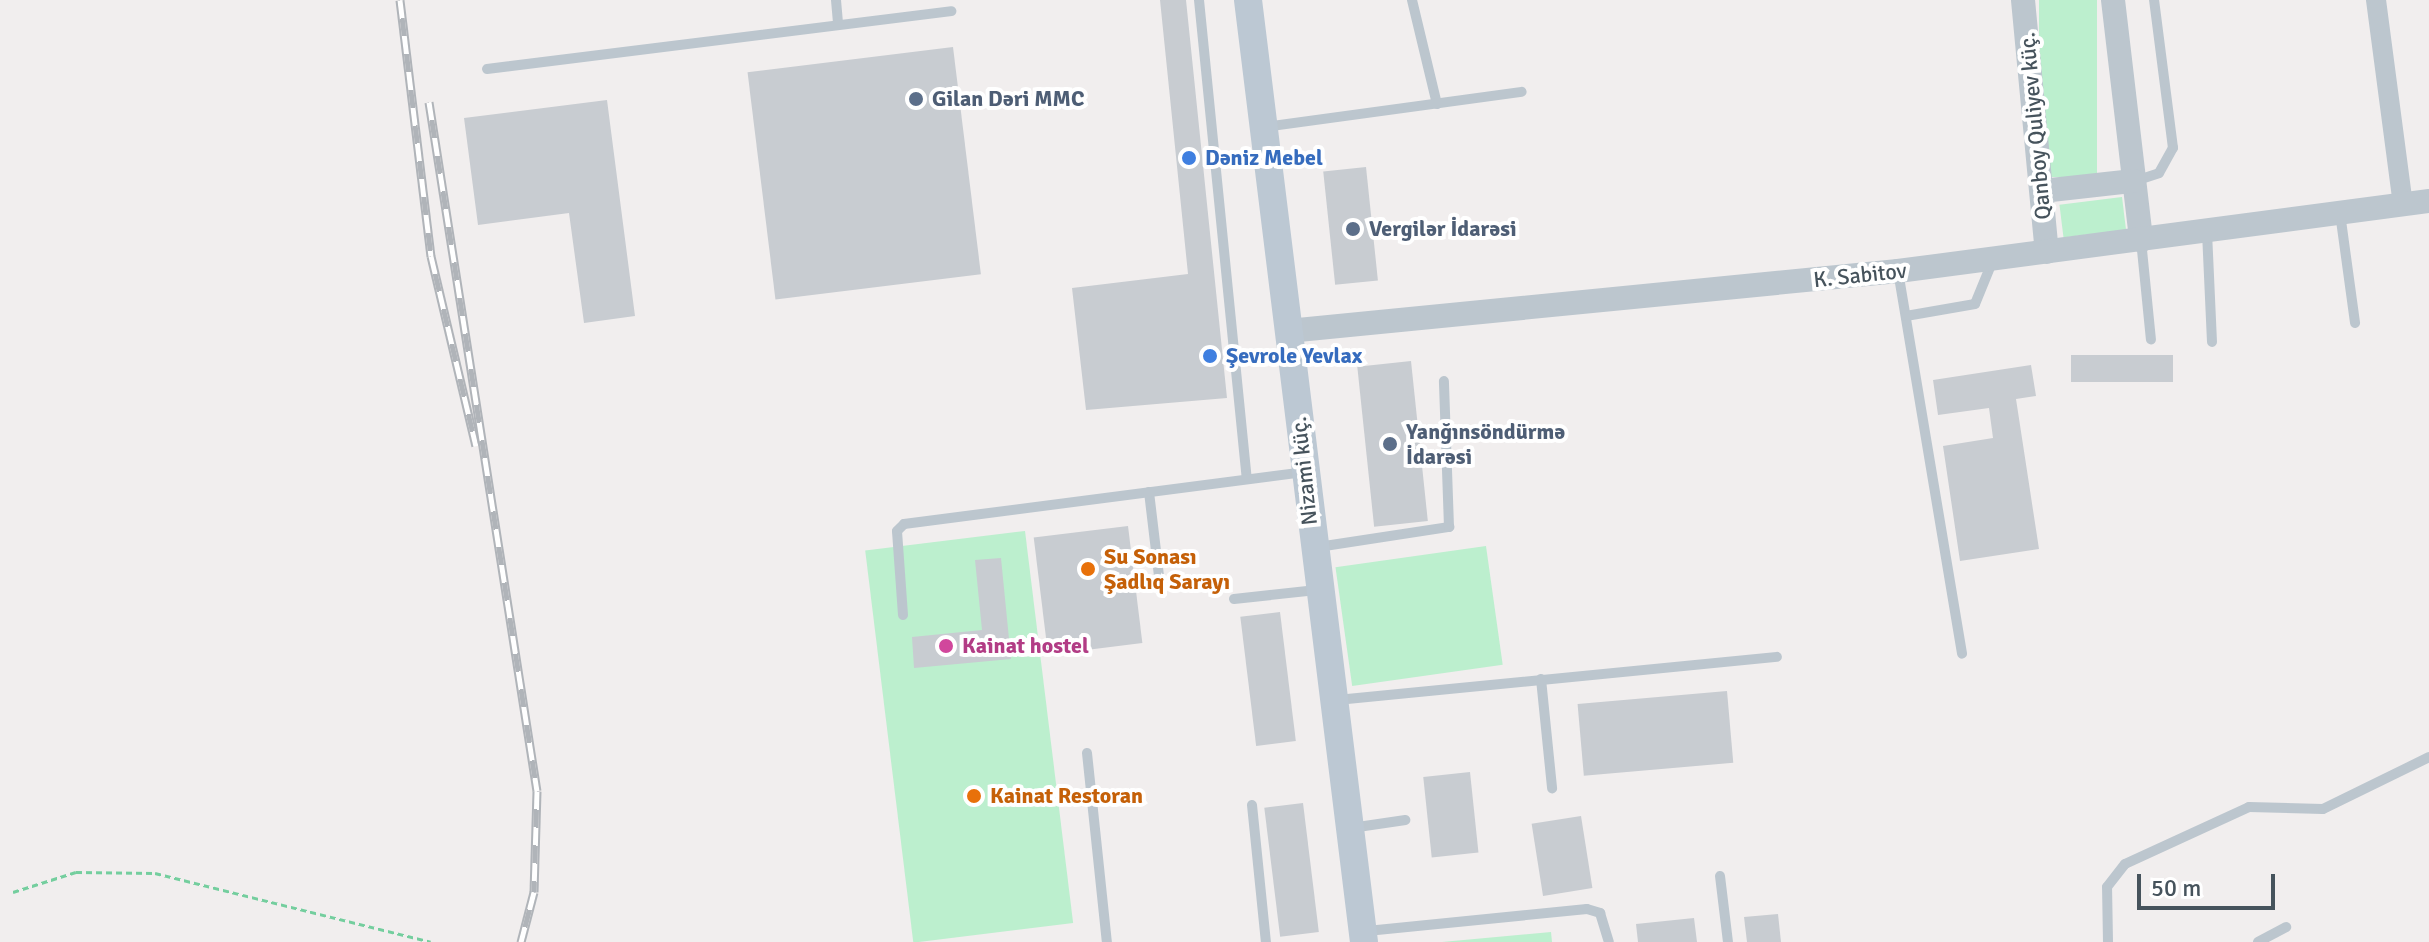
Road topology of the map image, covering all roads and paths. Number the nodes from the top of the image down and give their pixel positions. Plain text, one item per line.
1 (836, 0) edge
2 (1199, 0) edge
3 (1248, 0) edge
4 (1412, 0) edge
5 (2023, 0) edge
6 (2113, 0) edge
7 (2154, 0) edge
8 (2376, 0) edge
9 (951, 11) dead end
10 (838, 24) junction
11 (487, 69) dead end
12 (1522, 92) dead end
13 (1437, 104) junction
14 (1263, 127) junction
15 (2133, 181) junction
16 (2042, 191) junction
17 (2429, 201) edge
18 (2403, 205) junction
19 (2340, 213) junction
20 (2207, 232) junction
21 (2141, 240) junction
22 (2047, 252) junction
23 (1994, 259) junction
24 (1898, 271) junction
25 (1906, 316) junction
26 (2355, 323) dead end
27 (1288, 331) junction
28 (2151, 340) dead end
29 (2212, 342) dead end
30 (1444, 381) dead end
31 (1304, 472) junction
32 (1247, 479) junction
33 (1149, 492) junction
34 (1313, 547) junction
35 (1317, 590) junction
36 (1161, 592) dead end
37 (1234, 599) dead end
38 (903, 615) dead end
39 (1962, 654) dead end
40 (1777, 657) dead end
41 (1541, 679) junction
42 (1330, 701) junction
43 (1087, 753) dead end
44 (2429, 757) edge
45 (1552, 788) dead end
46 (1252, 805) dead end
47 (1405, 820) dead end
48 (1349, 828) junction
49 (1720, 876) dead end
50 (13, 892) dead end
51 (2286, 927) dead end
52 (1363, 937) edge
53 (431, 942) edge
54 (1107, 942) edge
55 (1266, 942) edge
56 (1609, 942) edge
57 (1728, 942) edge
58 (2108, 942) edge
59 (2258, 942) edge

1 - 10 lane
2 - 32 lane
3 - 14 main road, Nizami küç.
4 - 13 lane
5 - 16 street, Qanboy Quliyev küç.
6 - 15 street
7 - 15 lane
8 - 18 street
9 - 10 lane
10 - 11 lane
12 - 13 lane
13 - 14 lane
14 - 27 main road, Nizami küç.
15 - 16 street
15 - 21 street
16 - 22 street, Qanboy Quliyev küç.
17 - 18 street, K. Sabitov
18 - 19 street, K. Sabitov
19 - 20 street, K. Sabitov
19 - 26 lane
20 - 21 street, K. Sabitov
20 - 29 lane
21 - 22 street, K. Sabitov
21 - 28 lane
22 - 23 street, K. Sabitov
23 - 24 street, K. Sabitov
23 - 25 lane
24 - 25 lane
24 - 27 street, K. Sabitov
25 - 39 lane
27 - 31 main road, Nizami küç.
30 - 34 lane
31 - 32 lane
31 - 34 main road, Nizami küç.
32 - 33 lane
33 - 36 lane
33 - 38 lane
34 - 35 main road, Nizami küç.
35 - 37 lane
35 - 42 main road, Nizami küç.
40 - 41 lane
41 - 42 lane
41 - 45 lane
42 - 48 main road, Nizami küç.
43 - 54 lane
44 - 58 lane
46 - 55 lane
47 - 48 lane
48 - 52 main road, Nizami küç.
49 - 57 lane
50 - 53 path
51 - 59 lane
52 - 56 lane

